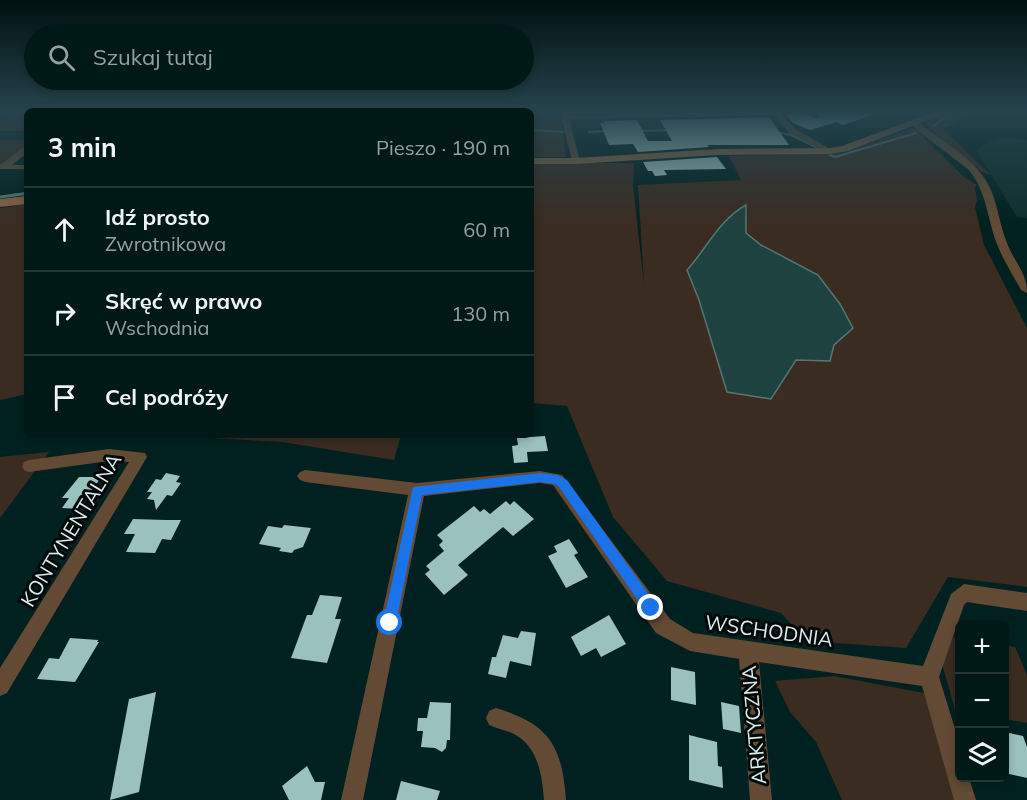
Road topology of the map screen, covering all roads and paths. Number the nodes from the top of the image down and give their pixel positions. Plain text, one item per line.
1 (573, 149) edge
2 (826, 149) edge
3 (839, 149) edge
4 (948, 149) edge
5 (24, 151) edge
6 (831, 152) junction
7 (534, 161) edge
8 (576, 161) junction
9 (24, 167) edge
10 (24, 200) edge
11 (0, 203) edge
12 (1027, 290) edge
13 (29, 466) dead end
14 (305, 476) dead end
15 (417, 490) junction
16 (1027, 602) edge
17 (748, 650) junction
18 (929, 677) junction
19 (0, 686) edge
20 (496, 718) dead end
21 (352, 800) edge
22 (555, 800) edge
23 (761, 800) edge
24 (965, 800) edge

1 - 8 street
2 - 6 street
3 - 6 street
4 - 12 street
5 - 9 street
6 - 8 street
7 - 8 street
10 - 11 street
13 - 19 street, KONTYNENTALNA
14 - 15 street
15 - 17 street, WSCHODNIA
15 - 21 street
16 - 18 street
17 - 18 street, WSCHODNIA
17 - 23 street, ARKTYCZNA
18 - 24 street
20 - 22 street

